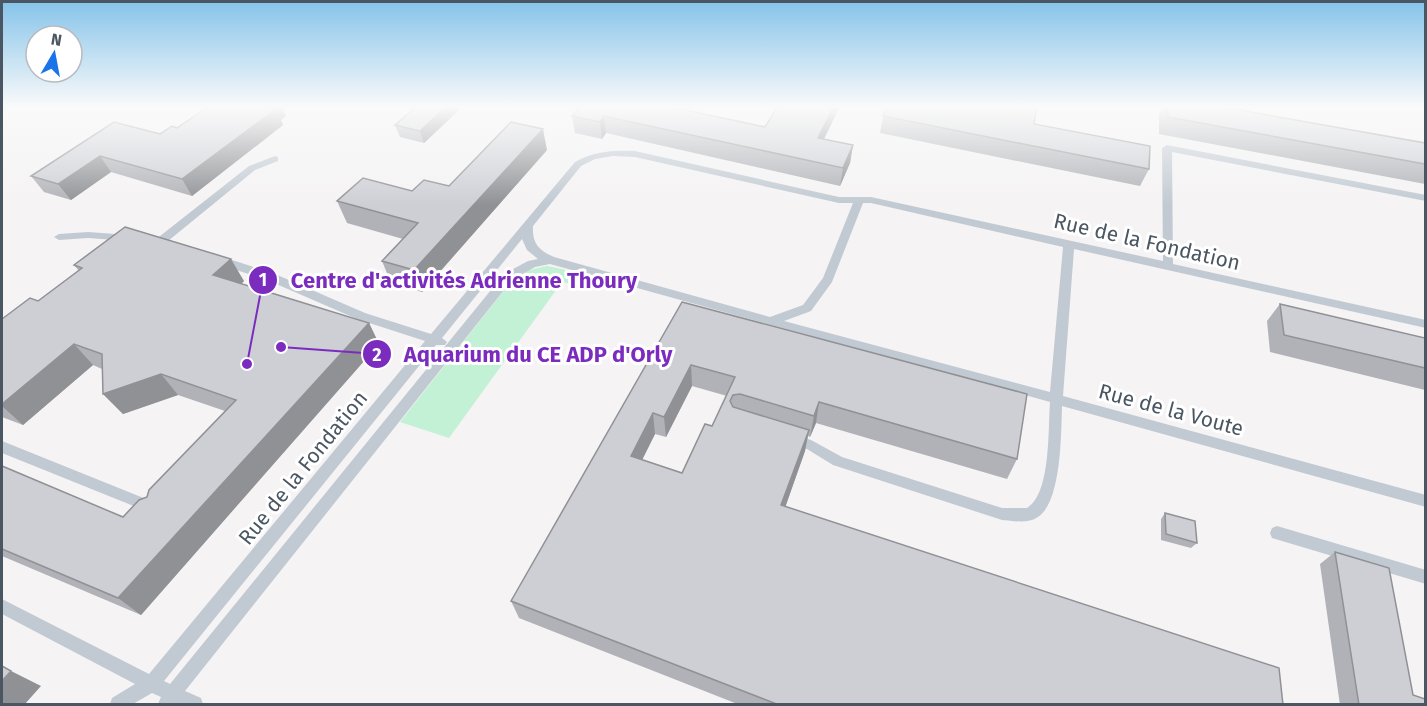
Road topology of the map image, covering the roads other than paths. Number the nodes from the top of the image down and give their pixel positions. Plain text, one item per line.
1 (275, 159) dead end
2 (1425, 198) edge
3 (859, 201) junction
4 (528, 226) junction
5 (59, 237) dead end
6 (148, 240) junction
7 (1069, 244) junction
8 (182, 249) edge
9 (205, 256) edge
10 (550, 260) junction
11 (1168, 266) junction
12 (770, 321) junction
13 (1425, 324) edge
14 (434, 340) junction
15 (452, 346) junction
16 (1056, 399) junction
17 (780, 435) edge
18 (2, 447) edge
19 (1425, 501) edge
20 (160, 511) edge
21 (1276, 533) dead end
22 (1425, 577) edge
23 (2, 606) edge
24 (151, 684) junction
25 (169, 699) edge
26 (118, 705) edge
27 (195, 705) edge

1 - 6 lane
2 - 11 lane
3 - 4 lane, Rue de la Fondation
3 - 7 lane, Rue de la Fondation
3 - 12 lane
4 - 10 lane
4 - 14 lane, Rue de la Fondation
5 - 6 lane
6 - 8 lane
7 - 11 lane, Rue de la Fondation
7 - 16 lane
9 - 14 lane
10 - 12 lane
10 - 15 lane, Rue de la Fondation
11 - 13 lane, Rue de la Fondation
12 - 16 lane, Rue de la Voute
14 - 15 lane
14 - 24 lane, Rue de la Fondation
15 - 25 lane, Rue de la Fondation
16 - 17 lane
16 - 19 lane, Rue de la Voute
18 - 20 lane
21 - 22 lane
23 - 24 lane
24 - 25 lane
24 - 26 lane, Rue de la Fondation
25 - 27 lane

